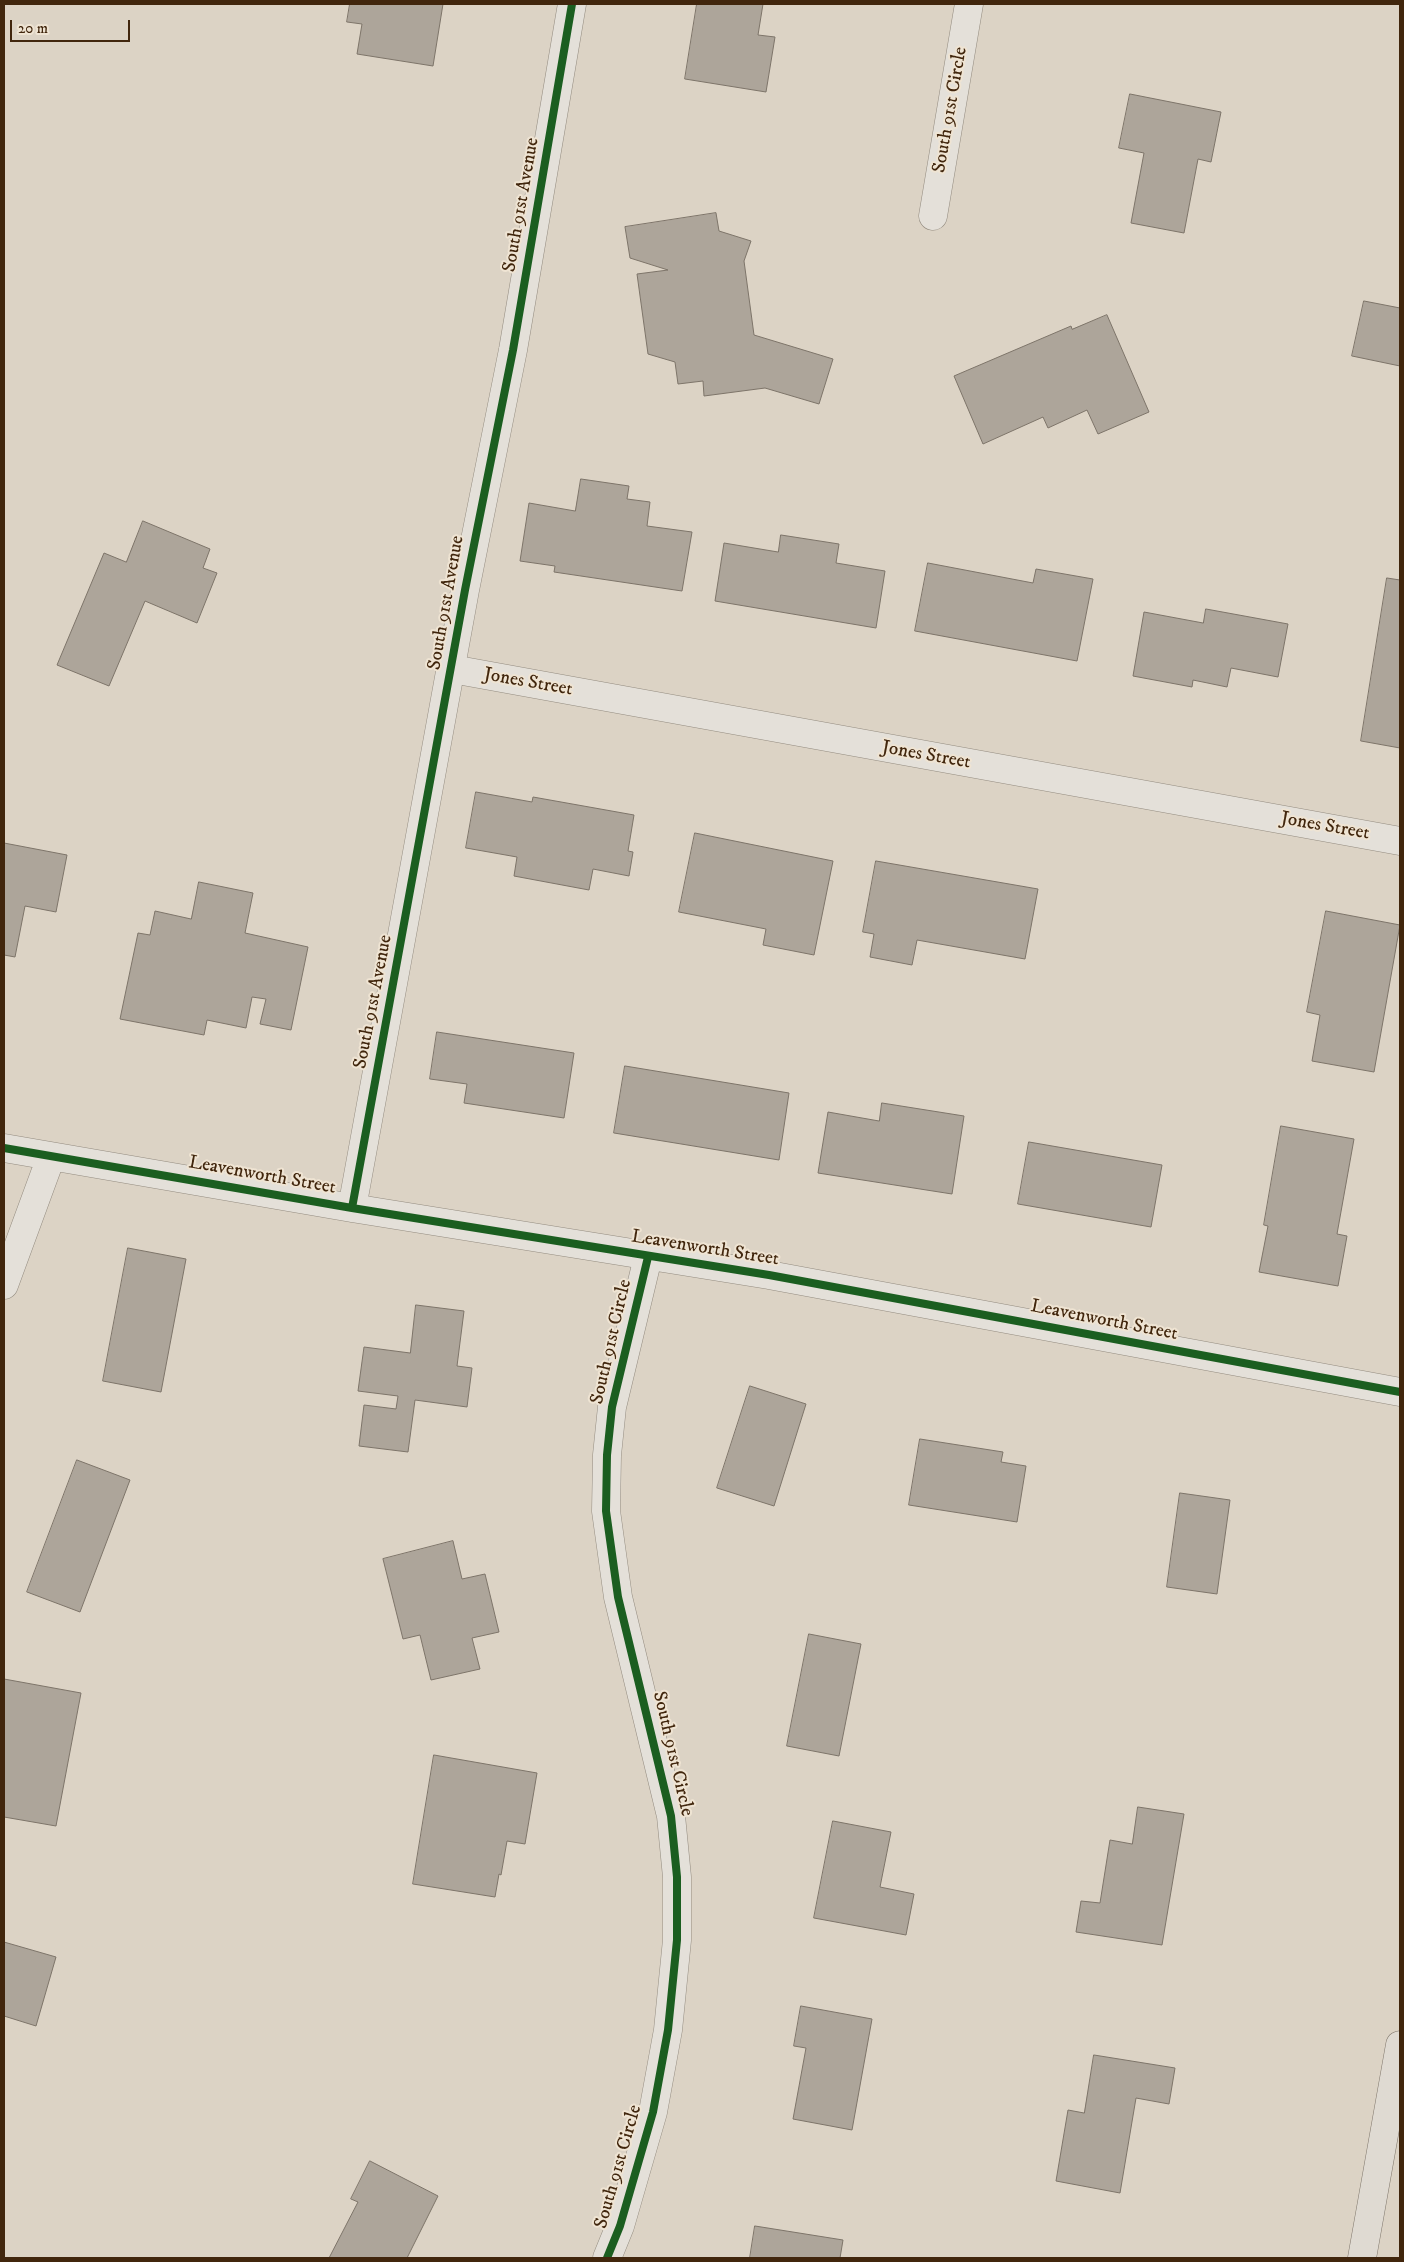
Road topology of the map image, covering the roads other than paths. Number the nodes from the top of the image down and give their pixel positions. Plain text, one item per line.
1 (572, 4) edge
2 (969, 4) edge
3 (933, 216) dead end
4 (452, 669) junction
5 (1400, 841) edge
6 (4, 1148) edge
7 (51, 1156) junction
8 (352, 1208) junction
9 (648, 1256) junction
10 (4, 1285) edge
11 (1400, 1392) edge
12 (1400, 2046) edge
13 (607, 2258) edge
14 (1362, 2258) edge

1 - 4 street, South 91st Avenue
2 - 3 street, South 91st Circle
4 - 5 street, Jones Street
4 - 8 street, South 91st Avenue
6 - 7 street, Leavenworth Street
7 - 8 street, Leavenworth Street
7 - 10 street
8 - 9 street, Leavenworth Street
9 - 11 street, Leavenworth Street
9 - 13 street, South 91st Circle
12 - 14 main road

